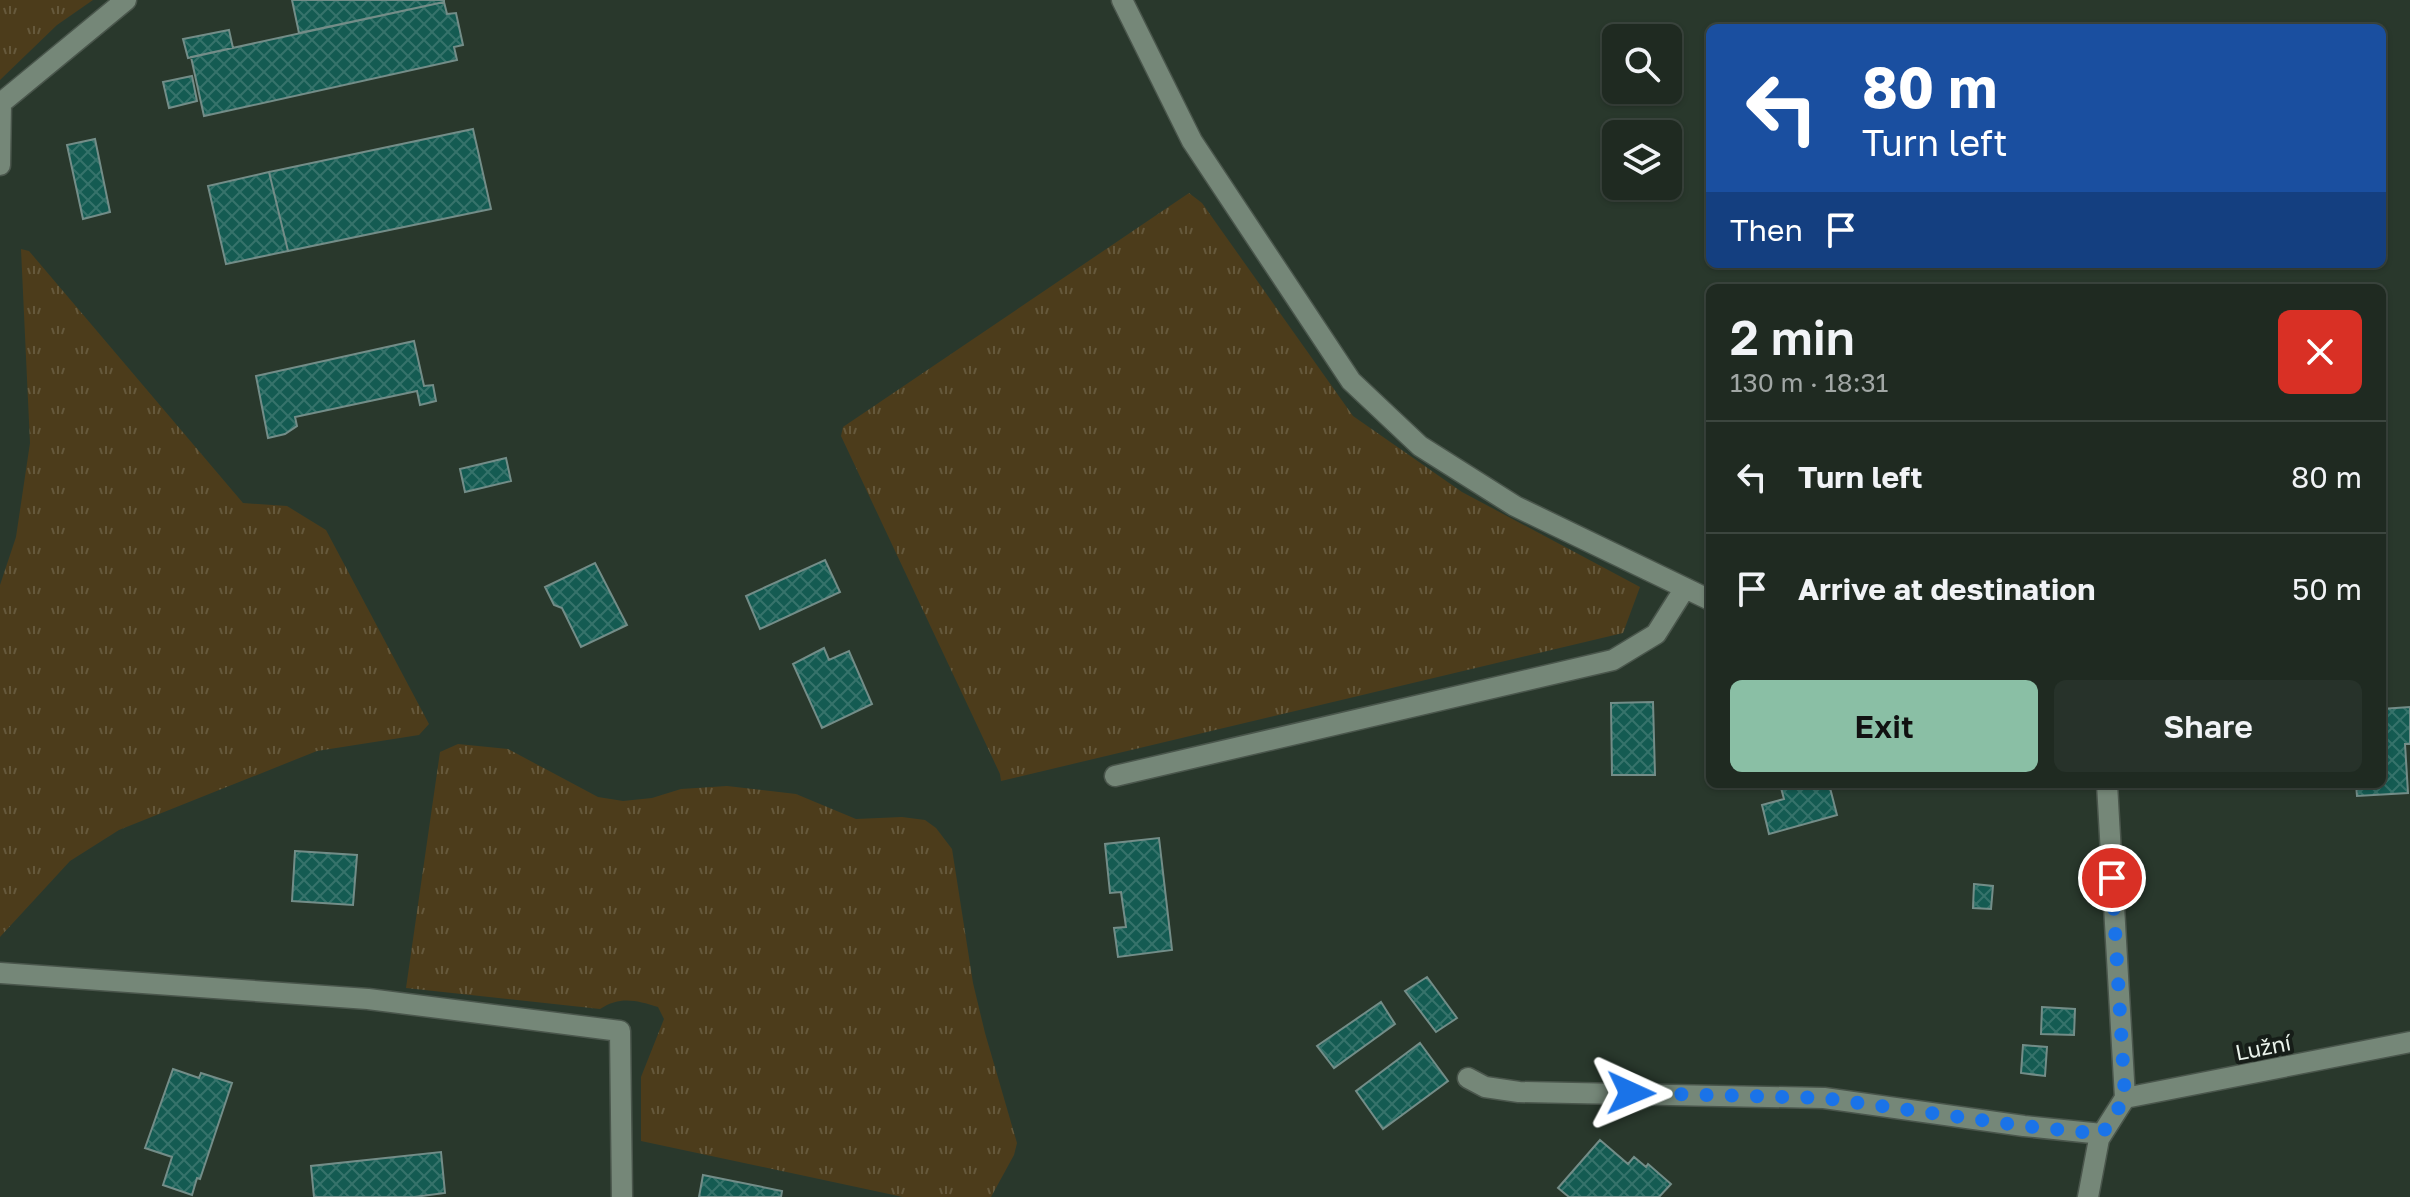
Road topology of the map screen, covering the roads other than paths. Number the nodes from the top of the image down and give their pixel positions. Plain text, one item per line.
1 (1122, 0) edge
2 (124, 1) edge
3 (0, 103) edge
4 (0, 165) edge
5 (1685, 588) junction
6 (1706, 598) edge
7 (1115, 776) dead end
8 (2107, 788) edge
9 (0, 973) edge
10 (2410, 1042) edge
11 (1468, 1078) dead end
12 (2125, 1098) junction
13 (2102, 1134) junction
14 (622, 1197) edge
15 (2088, 1197) edge

1 - 5 street
2 - 3 street
3 - 4 street
5 - 6 street
5 - 7 street
8 - 12 street
9 - 14 street
10 - 12 street, Lužní
11 - 13 street
12 - 13 street
13 - 15 street

